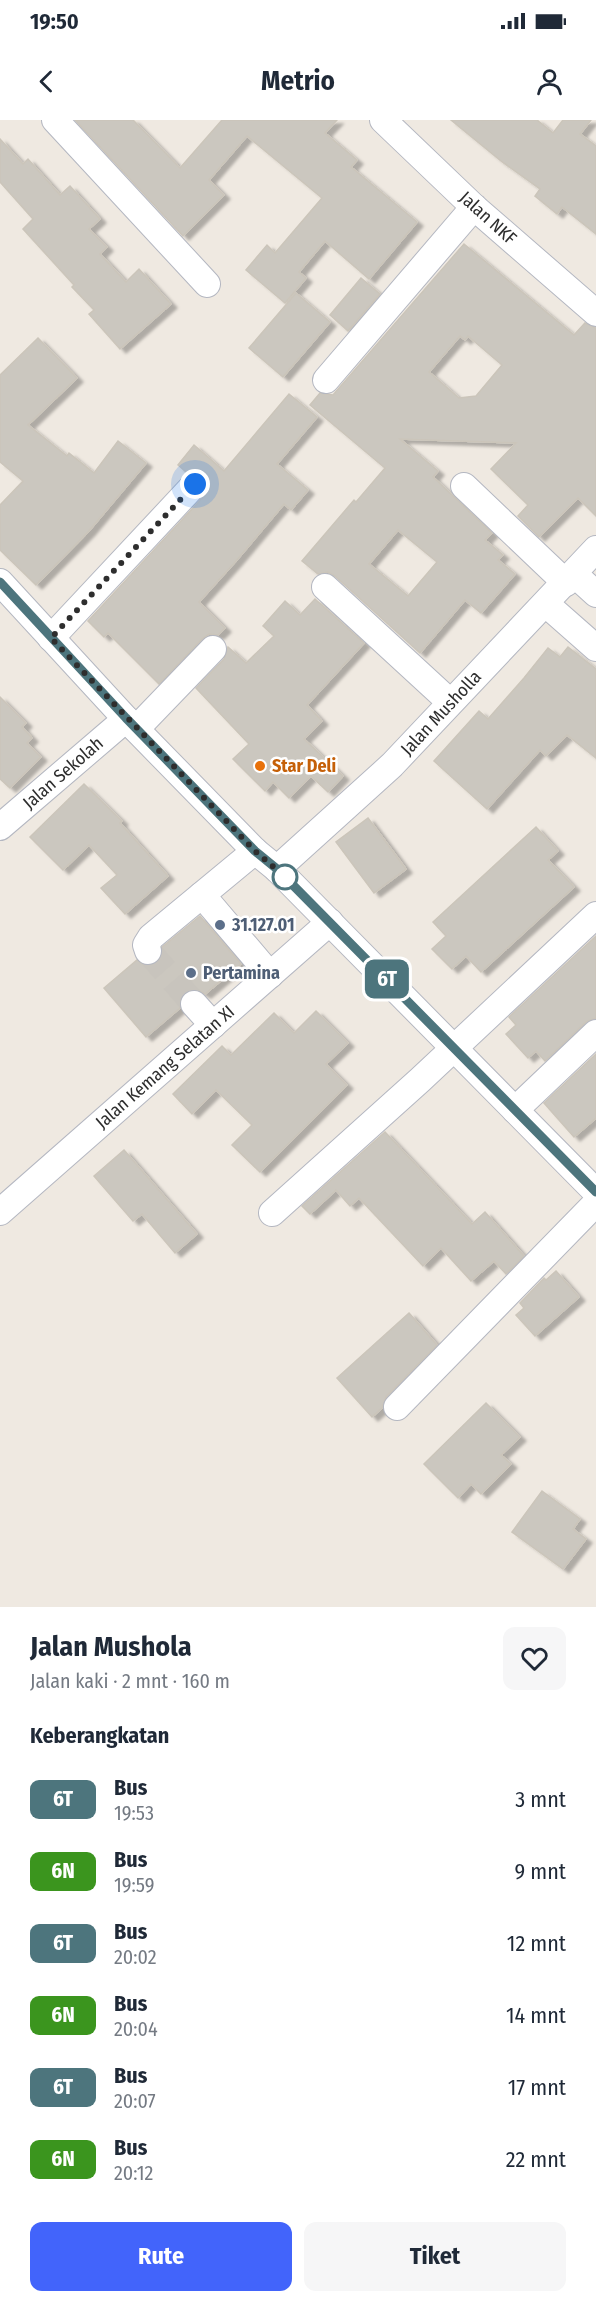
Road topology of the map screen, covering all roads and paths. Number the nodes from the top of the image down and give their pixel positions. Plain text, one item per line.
1 (55, 120) edge
2 (383, 120) edge
3 (474, 207) junction
4 (207, 284) dead end
5 (596, 313) edge
6 (326, 380) dead end
7 (195, 484) dead end
8 (464, 486) dead end
9 (596, 549) edge
10 (570, 578) junction
11 (0, 582) edge
12 (325, 587) dead end
13 (596, 594) edge
14 (546, 604) junction
15 (51, 638) junction
16 (596, 648) edge
17 (213, 649) dead end
18 (450, 702) junction
19 (131, 724) junction
20 (0, 827) edge
21 (255, 851) junction
22 (277, 869) junction
23 (202, 894) junction
24 (596, 915) edge
25 (330, 922) junction
26 (148, 951) dead end
27 (270, 975) junction
28 (194, 1004) tunnel mouth
29 (213, 1026) junction
30 (596, 1033) edge
31 (454, 1048) junction
32 (515, 1110) junction
33 (596, 1192) edge
34 (596, 1203) edge
35 (0, 1212) edge
36 (272, 1213) dead end
37 (397, 1407) dead end

1 - 4 street
2 - 3 street, Jalan NKF
3 - 5 street, Jalan NKF
3 - 6 street
7 - 15 street
8 - 10 street
9 - 10 street, Jalan Musholla
10 - 13 street
10 - 14 street, Jalan Musholla
11 - 15 street
12 - 18 street
14 - 16 street
14 - 18 street, Jalan Musholla
15 - 19 street
17 - 19 street, Jalan Sekolah
18 - 22 street, Jalan Musholla
19 - 20 street, Jalan Sekolah
19 - 21 street
21 - 22 street
21 - 23 street
22 - 25 street
23 - 26 street
23 - 27 street
24 - 31 street
25 - 27 street, Jalan Kemang Selatan XI
25 - 31 street
27 - 29 street, Jalan Kemang Selatan XI
28 - 29 street
29 - 35 street, Jalan Kemang Selatan XI
30 - 32 street
31 - 32 street
31 - 36 street
32 - 33 street
34 - 37 street

